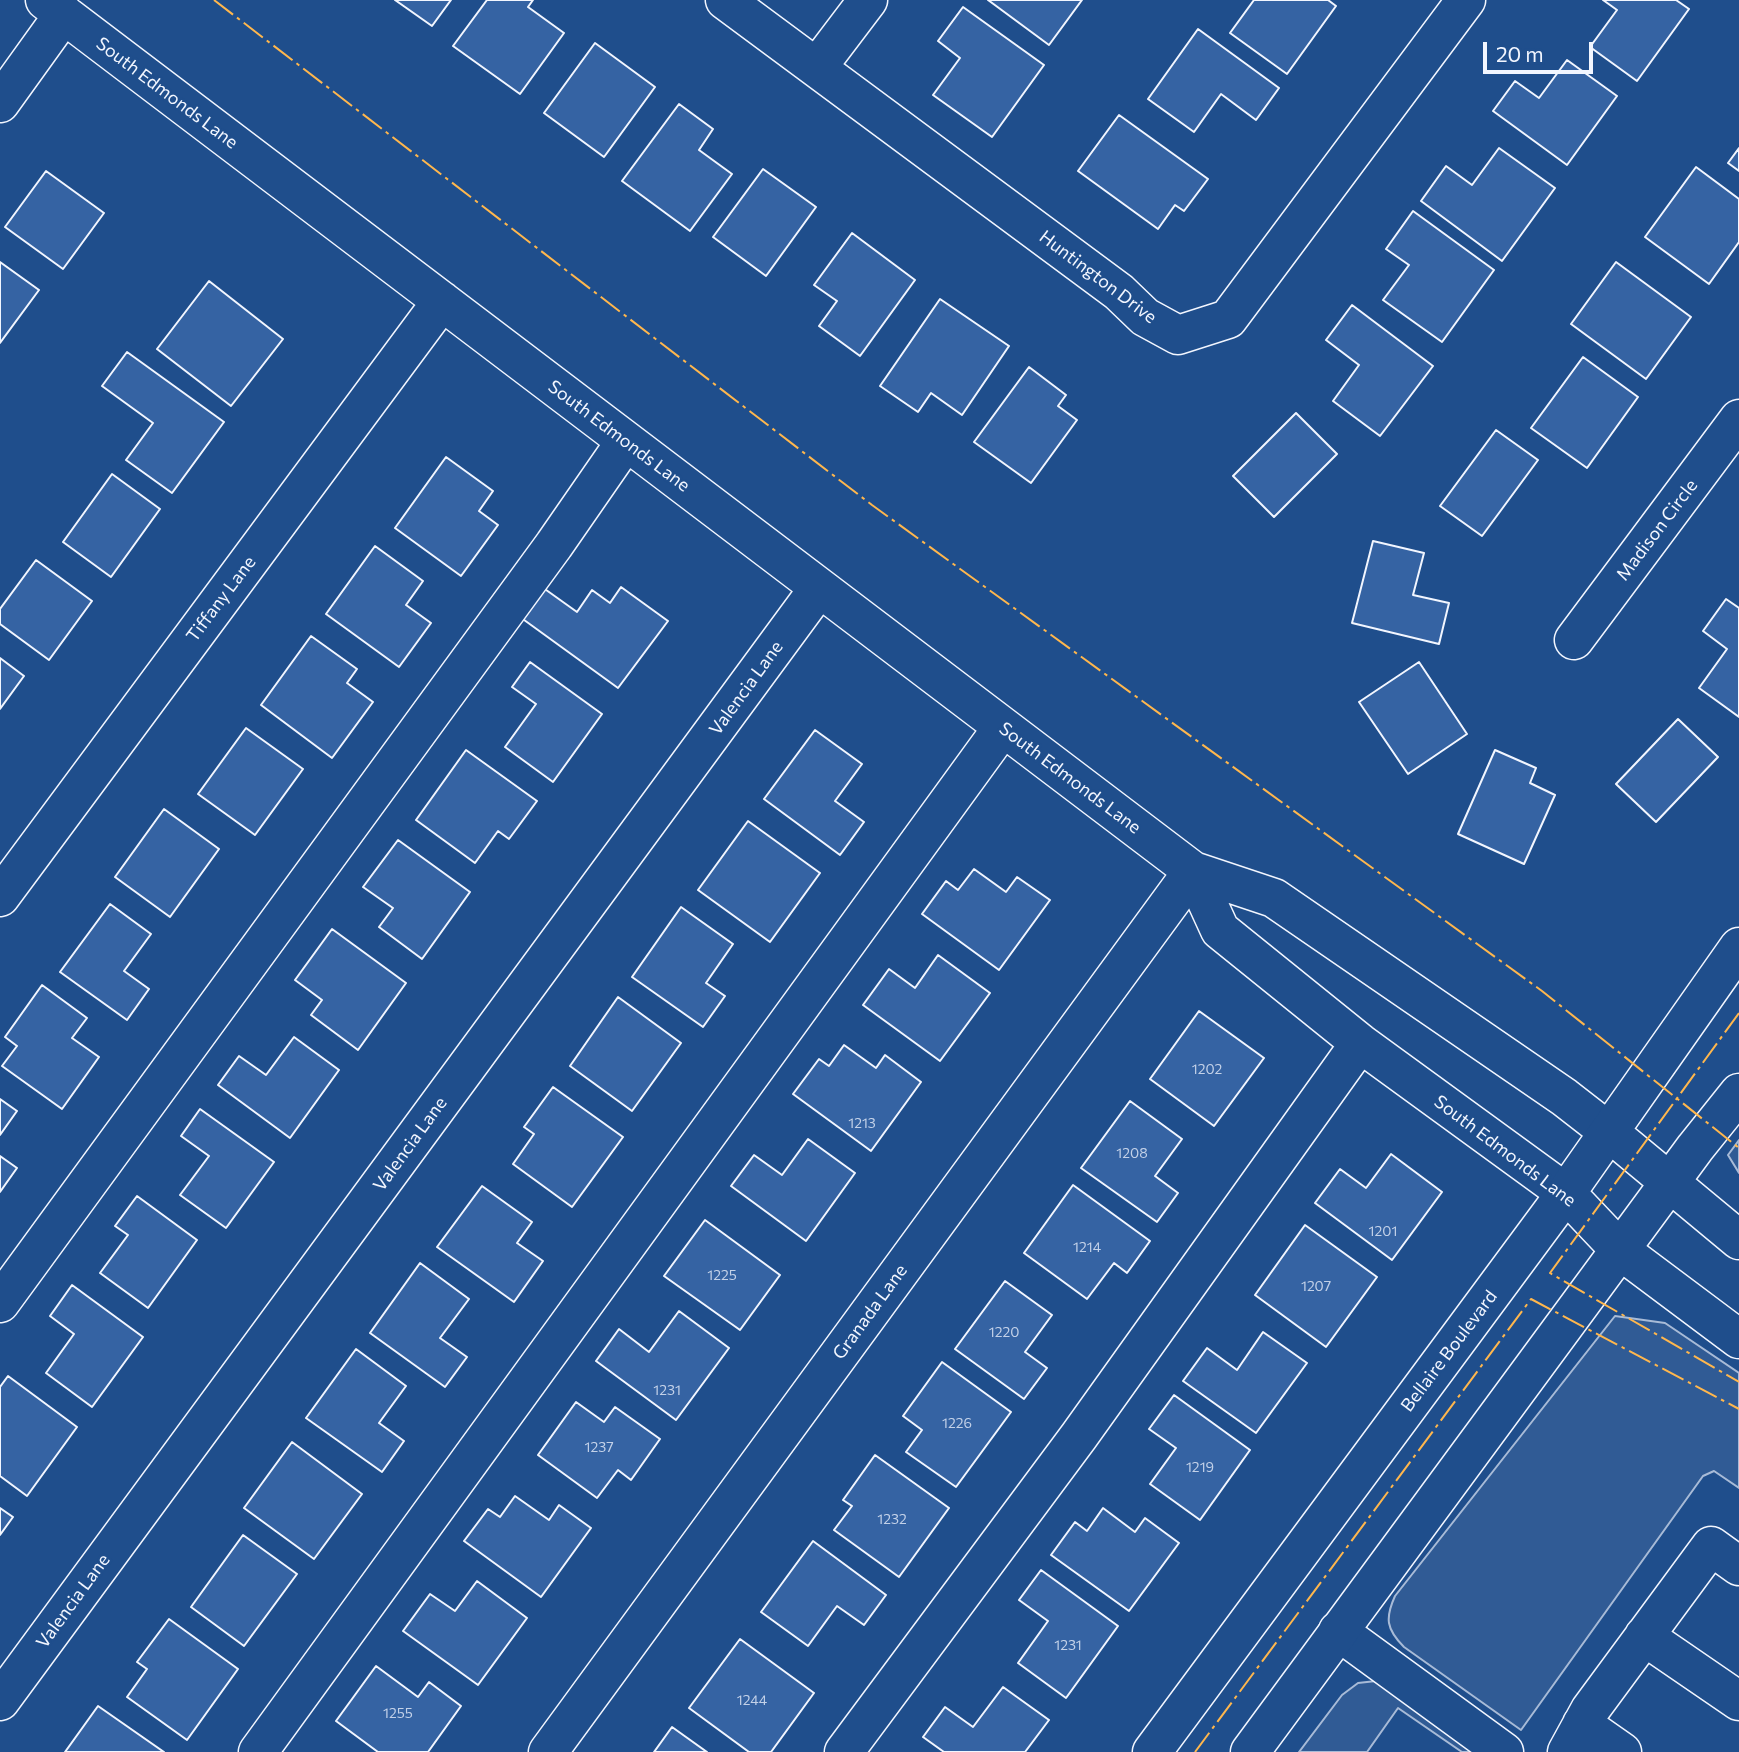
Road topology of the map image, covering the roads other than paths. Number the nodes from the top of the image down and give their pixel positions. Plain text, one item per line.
1 (725, 0) edge
2 (868, 0) edge
3 (1466, 0) edge
4 (54, 7) edge
5 (818, 66) junction
6 (0, 103) edge
7 (442, 301) junction
8 (1739, 419) edge
9 (626, 441) junction
10 (819, 588) junction
11 (1574, 640) dead end
12 (1003, 727) junction
13 (1193, 871) junction
14 (0, 897) edge
15 (1739, 947) edge
16 (1360, 1043) junction
17 (1739, 1093) edge
18 (1609, 1132) junction
19 (1669, 1184) junction
20 (1566, 1194) junction
21 (1739, 1240) edge
22 (1620, 1250) junction
23 (0, 1303) edge
24 (1739, 1339) edge
25 (1739, 1566) edge
26 (1338, 1631) junction
27 (1644, 1636) junction
28 (0, 1701) edge
29 (1739, 1701) edge
30 (1574, 1738) edge
31 (258, 1752) edge
32 (548, 1752) edge
33 (844, 1752) edge
34 (1152, 1752) edge
35 (1250, 1752) edge
36 (1504, 1752) edge
37 (1622, 1752) edge

1 - 5 street, Huntington Drive
2 - 5 street
3 - 5 street, Huntington Drive
4 - 6 street
4 - 7 street, South Edmonds Lane
7 - 9 street, South Edmonds Lane
7 - 14 street, Tiffany Lane
8 - 11 street, Madison Circle
9 - 10 street, South Edmonds Lane
9 - 23 street
10 - 12 street, South Edmonds Lane
10 - 28 street, Valencia Lane
12 - 13 street, South Edmonds Lane
12 - 31 street
13 - 16 street, South Edmonds Lane
13 - 18 street, South Edmonds Lane
13 - 32 street, Granada Lane
15 - 18 street, Bellaire Boulevard
16 - 20 street, South Edmonds Lane
16 - 33 street
17 - 19 street
18 - 19 street, South Edmonds Lane
18 - 20 street, Bellaire Boulevard
19 - 21 street, South Edmonds Lane
19 - 22 street
20 - 22 street, South Edmonds Lane
20 - 34 street, Bellaire Boulevard
22 - 24 street, South Edmonds Lane
22 - 26 street
25 - 27 street
26 - 35 street
26 - 36 street
27 - 29 street
27 - 30 street
30 - 37 street

